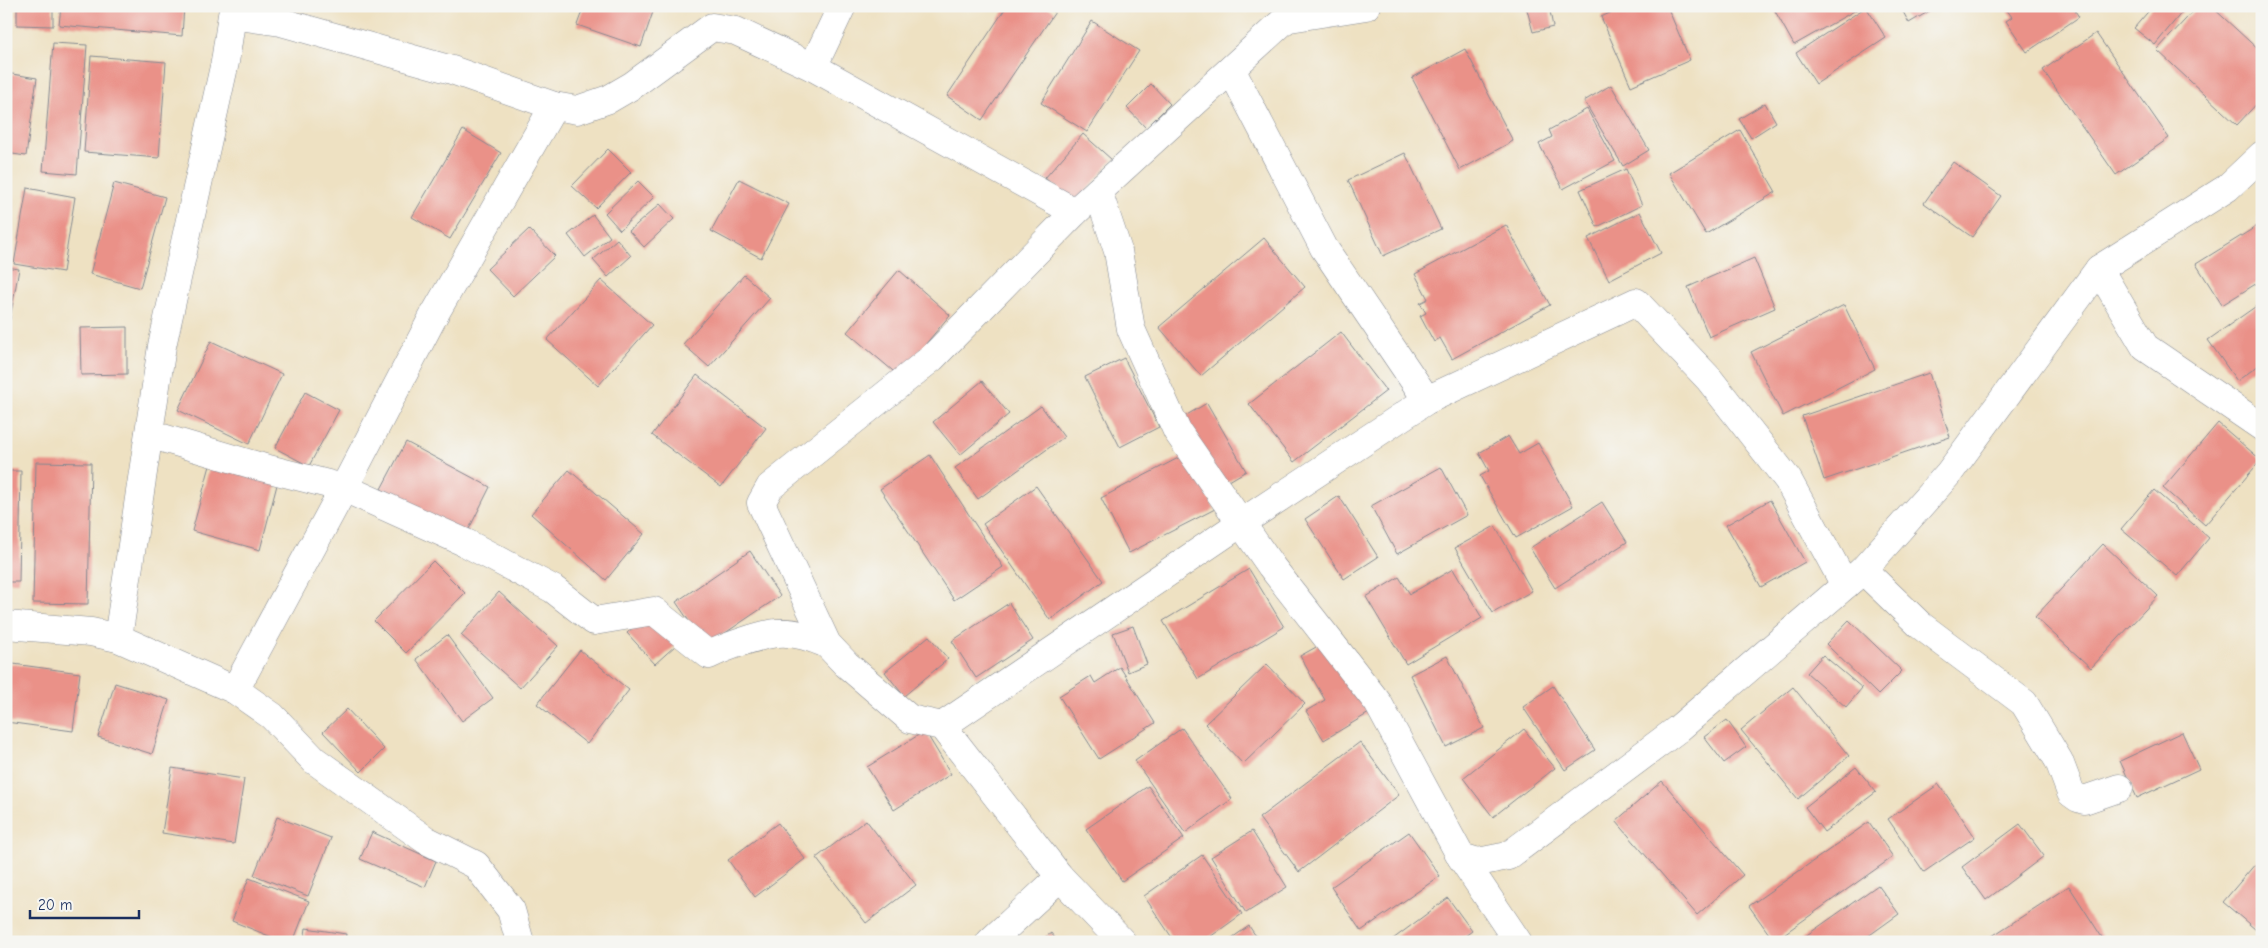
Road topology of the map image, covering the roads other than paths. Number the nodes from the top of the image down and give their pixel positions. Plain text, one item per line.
1 (842, 6) edge
2 (1366, 6) edge
3 (232, 11) edge
4 (1295, 12) edge
5 (709, 17) edge
6 (813, 67) junction
7 (1232, 71) junction
8 (554, 106) junction
9 (2262, 155) edge
10 (1098, 190) junction
11 (1075, 212) junction
12 (2099, 269) junction
13 (1427, 400) junction
14 (2262, 427) edge
15 (149, 434) junction
16 (344, 488) junction
17 (1240, 523) junction
18 (1854, 577) junction
19 (6, 626) edge
20 (118, 638) junction
21 (827, 644) junction
22 (235, 690) junction
23 (942, 726) junction
24 (2119, 788) dead end
25 (1461, 857) junction
26 (1060, 877) junction
27 (520, 942) edge
28 (990, 942) edge
29 (1122, 942) edge
30 (1518, 942) edge

1 - 6 street
2 - 4 street
3 - 8 street
3 - 15 street
4 - 7 street
5 - 6 street
5 - 8 street
6 - 11 street
7 - 10 street
7 - 13 street
8 - 16 street
9 - 12 street
10 - 11 street
10 - 17 street
11 - 21 street
12 - 14 street
12 - 18 street
13 - 17 street
13 - 18 street
15 - 16 street
15 - 20 street
16 - 21 street
16 - 22 street
17 - 23 street
17 - 25 street
18 - 24 street
18 - 25 street
19 - 20 street
20 - 22 street
21 - 23 street
22 - 27 street
23 - 26 street
25 - 30 street
26 - 28 street
26 - 29 street

